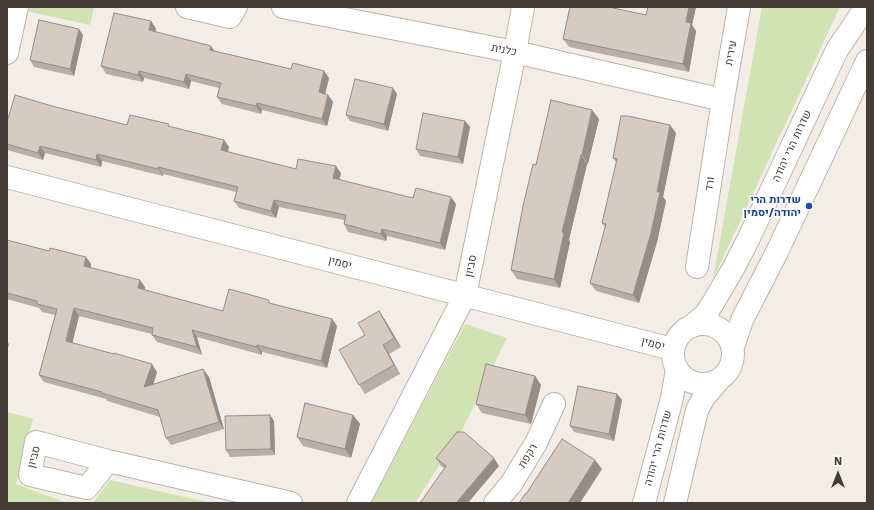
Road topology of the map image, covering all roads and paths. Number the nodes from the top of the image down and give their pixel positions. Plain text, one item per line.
1 (17, 7) edge
2 (187, 7) edge
3 (236, 7) edge
4 (283, 7) edge
5 (523, 7) edge
6 (739, 7) edge
7 (866, 7) edge
8 (515, 52) junction
9 (7, 53) edge
10 (867, 61) edge
11 (723, 100) junction
12 (7, 177) edge
13 (697, 268) dead end
14 (464, 295) junction
15 (694, 325) junction
16 (733, 348) junction
17 (675, 360) junction
18 (718, 381) junction
19 (554, 404) dead end
20 (108, 461) dead end
21 (291, 503) edge
22 (358, 503) edge
23 (495, 503) edge
24 (644, 503) edge
25 (675, 503) edge

1 - 9 street
2 - 3 street
4 - 8 street, כלנית
5 - 8 street, סביון
6 - 11 street, עירית
7 - 15 street, שדרות הרי יהודה
8 - 11 street, כלנית
8 - 14 street, סביון
10 - 16 street
11 - 13 street, ורד
12 - 14 street, יסמין
14 - 17 street, יסמין
14 - 22 street, סביון
15 - 16 street
15 - 17 street
16 - 18 street
17 - 18 street
17 - 24 street, שדרות הרי יהודה
18 - 25 street
19 - 23 street, רקפת
20 - 21 street

